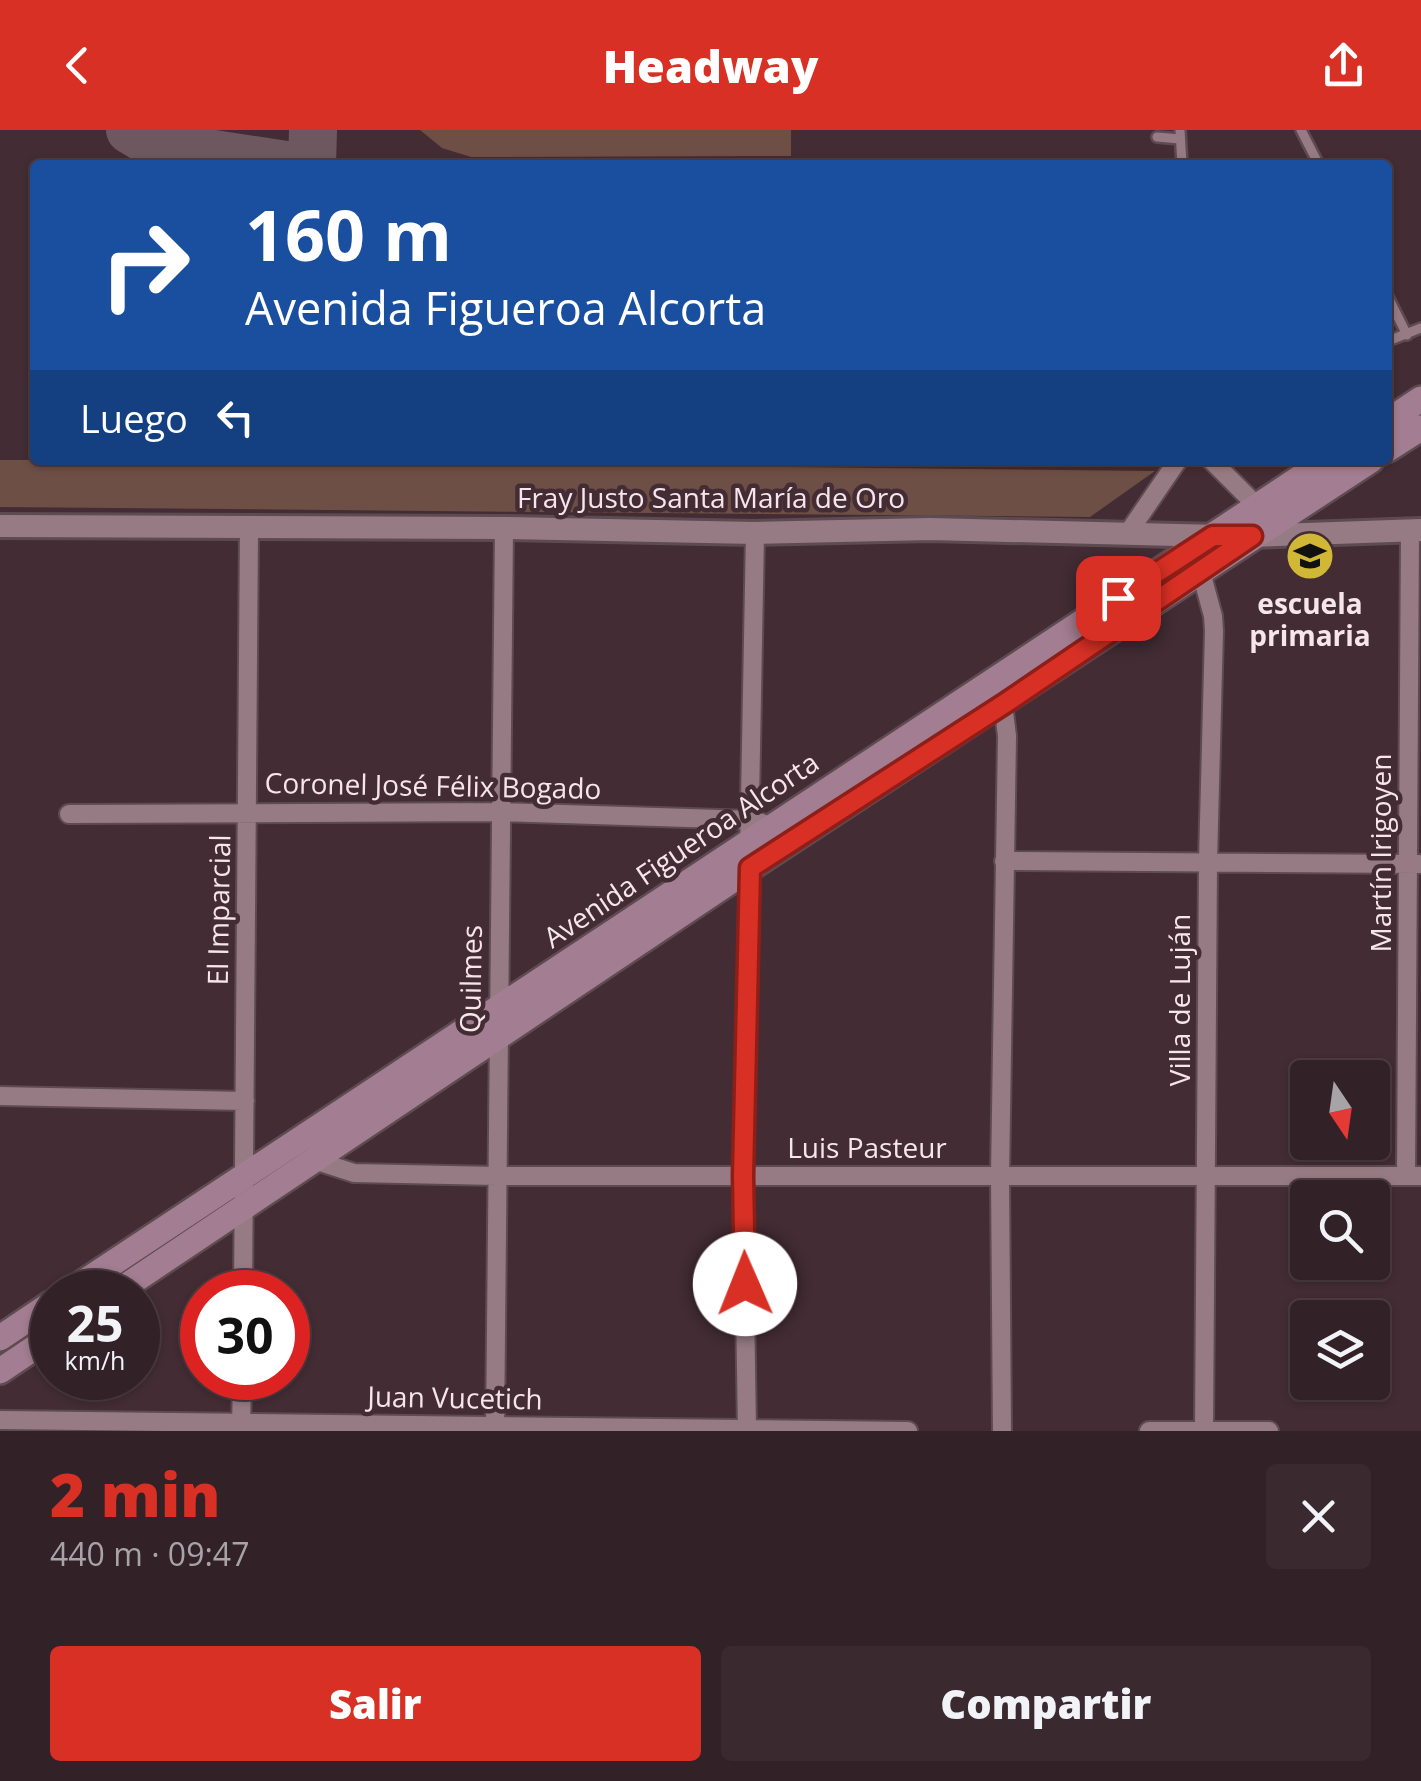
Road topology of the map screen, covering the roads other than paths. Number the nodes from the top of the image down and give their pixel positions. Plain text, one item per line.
1 (1301, 130) edge
2 (1180, 134) edge
3 (1157, 136) dead end
4 (1182, 160) edge
5 (1316, 160) edge
6 (1392, 305) edge
7 (1421, 328) edge
8 (1407, 335) junction
9 (1392, 339) edge
10 (1421, 399) edge
11 (1392, 418) edge
12 (1421, 428) edge
13 (1392, 447) edge
14 (1175, 465) edge
15 (1215, 465) edge
16 (1322, 465) edge
17 (1362, 465) edge
18 (1260, 521) junction
19 (0, 526) edge
20 (504, 528) junction
21 (249, 529) junction
22 (1416, 530) edge
23 (755, 532) junction
24 (1128, 533) junction
25 (1213, 536) junction
26 (1200, 572) junction
27 (1004, 704) junction
28 (248, 811) junction
29 (502, 812) junction
30 (68, 814) dead end
31 (765, 833) junction
32 (1004, 861) junction
33 (1208, 861) junction
34 (1415, 864) edge
35 (750, 868) junction
36 (498, 1006) junction
37 (497, 1040) junction
38 (0, 1096) edge
39 (244, 1101) junction
40 (314, 1160) junction
41 (245, 1175) junction
42 (497, 1176) junction
43 (743, 1176) junction
44 (1000, 1176) junction
45 (1206, 1176) junction
46 (1413, 1176) edge
47 (244, 1208) junction
48 (102, 1270) edge
49 (150, 1270) edge
50 (243, 1270) edge
51 (30, 1318) edge
52 (0, 1338) edge
53 (30, 1351) edge
54 (0, 1371) edge
55 (242, 1400) edge
56 (0, 1420) edge
57 (241, 1426) edge
58 (495, 1428) edge
59 (747, 1430) edge
60 (908, 1431) edge
61 (1002, 1431) edge
62 (1149, 1431) edge
63 (1204, 1431) edge
64 (1269, 1431) edge

1 - 5 lane
2 - 3 lane
2 - 4 lane
6 - 8 lane
7 - 8 lane
8 - 9 lane
10 - 11 main road
12 - 13 main road
14 - 24 street
15 - 18 street
16 - 18 main road, Avenida Figueroa Alcorta
17 - 18 main road, Avenida Figueroa Alcorta
18 - 22 street
18 - 25 main road, Avenida Figueroa Alcorta
18 - 26 main road, Avenida Figueroa Alcorta
19 - 21 street, Fray Justo Santa María de Oro
20 - 21 street, Fray Justo Santa María de Oro
20 - 23 street, Fray Justo Santa María de Oro
20 - 29 street, Quilmes
21 - 28 street, El Imparcial
22 - 34 street, Martín Irigoyen
23 - 24 street, Fray Justo Santa María de Oro
23 - 31 street
24 - 25 street, Fray Justo Santa María de Oro
25 - 31 main road, Avenida Figueroa Alcorta
26 - 27 main road, Avenida Figueroa Alcorta
26 - 33 street, Villa de Luján
27 - 31 main road, Avenida Figueroa Alcorta
27 - 32 street
28 - 29 street, Coronel José Félix Bogado
28 - 30 street, Coronel José Félix Bogado
28 - 39 street, El Imparcial
29 - 31 street, Coronel José Félix Bogado
29 - 36 street, Quilmes
31 - 35 main road, Avenida Figueroa Alcorta
31 - 35 street
31 - 36 main road, Avenida Figueroa Alcorta
32 - 33 street
32 - 44 street
33 - 34 street
33 - 45 street, Villa de Luján
34 - 46 street, Martín Irigoyen
35 - 37 main road, Avenida Figueroa Alcorta
35 - 43 street
36 - 37 street, Quilmes
36 - 41 main road, Avenida Figueroa Alcorta
37 - 40 main road, Avenida Figueroa Alcorta
37 - 42 street, Quilmes
38 - 39 street
39 - 41 street, El Imparcial
40 - 42 street, Luis Pasteur
40 - 47 main road, Avenida Figueroa Alcorta
41 - 47 street, El Imparcial
41 - 48 main road, Avenida Figueroa Alcorta
42 - 43 street, Luis Pasteur
42 - 58 street, Quilmes
43 - 44 street, Luis Pasteur
43 - 59 street
44 - 45 street, Luis Pasteur
44 - 61 street
45 - 46 street, Luis Pasteur
45 - 63 street, Villa de Luján
47 - 49 main road, Avenida Figueroa Alcorta
47 - 50 street, El Imparcial
51 - 52 main road
53 - 54 main road
55 - 57 street
56 - 57 street, Juan Vucetich
57 - 58 street, Juan Vucetich
58 - 59 street, Juan Vucetich
59 - 60 street, Juan Vucetich
62 - 63 street
63 - 64 street

